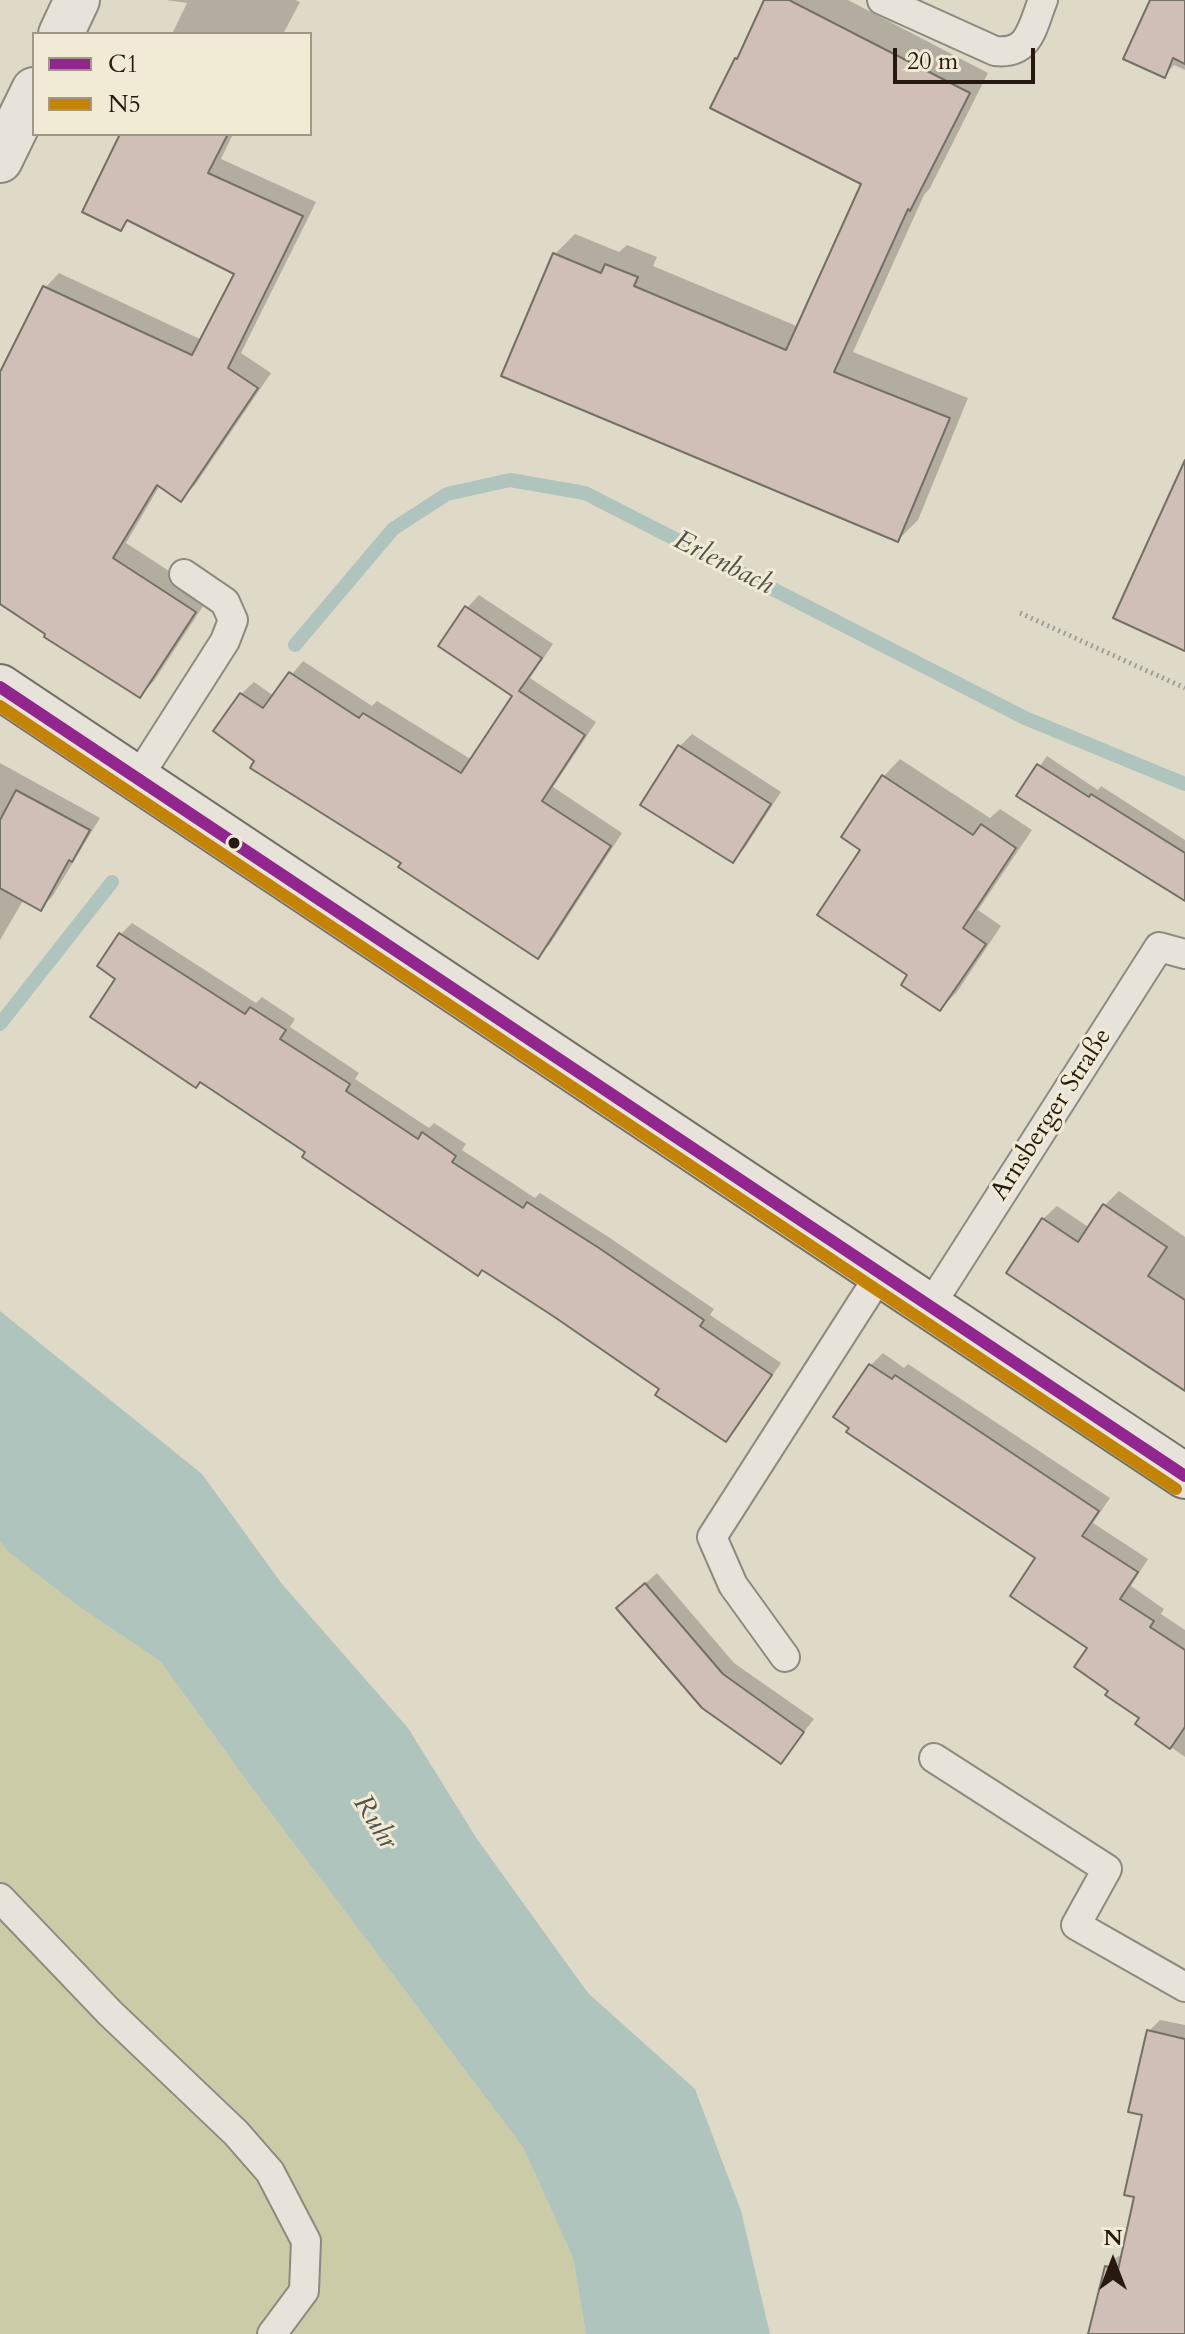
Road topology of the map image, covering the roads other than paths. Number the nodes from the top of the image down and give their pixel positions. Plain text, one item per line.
1 (77, 0) edge
2 (882, 0) edge
3 (1043, 0) edge
4 (62, 32) edge
5 (32, 94) edge
6 (3, 148) edge
7 (184, 574) dead end
8 (0, 687) edge
9 (137, 779) junction
10 (1185, 954) edge
11 (881, 1273) junction
12 (930, 1306) junction
13 (1185, 1476) edge
14 (785, 1657) dead end
15 (934, 1758) dead end
16 (0, 1898) edge
17 (1185, 1987) edge
18 (272, 2334) edge

1 - 4 street
2 - 3 lane
5 - 6 street
7 - 9 lane
8 - 9 street
9 - 11 street
10 - 12 lane, Arnsberger Straße
11 - 12 street
11 - 14 lane
12 - 13 street
15 - 17 lane
16 - 18 lane

